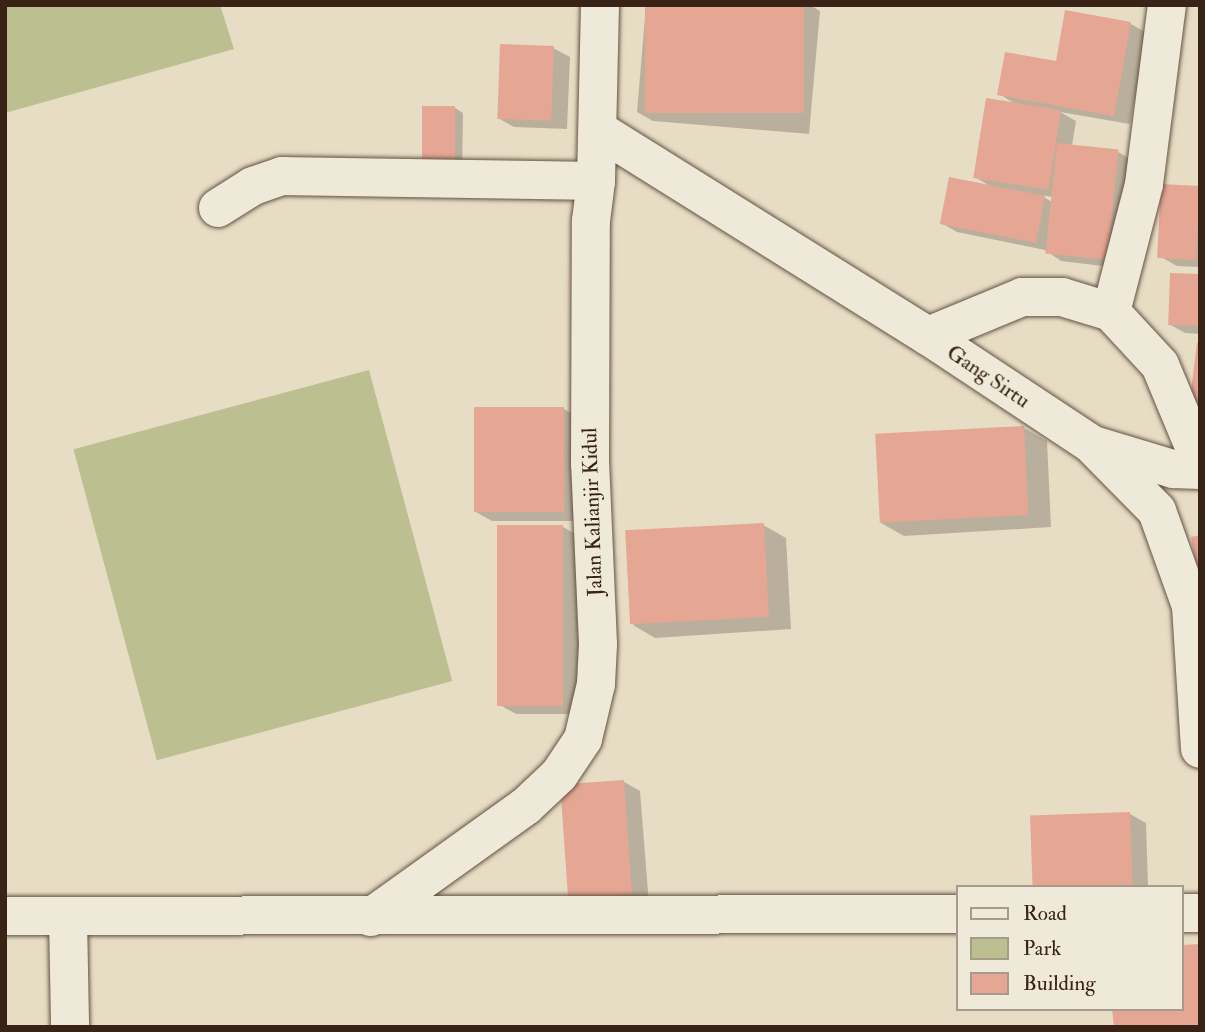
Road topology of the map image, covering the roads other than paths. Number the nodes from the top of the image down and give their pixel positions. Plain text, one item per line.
1 (600, 5) edge
2 (1167, 5) edge
3 (598, 130) junction
4 (596, 181) junction
5 (218, 208) dead end
6 (1111, 312) junction
7 (928, 336) junction
8 (1091, 444) junction
9 (1200, 461) edge
10 (1200, 470) edge
11 (1200, 749) edge
12 (956, 914) edge
13 (5, 916) edge
14 (372, 917) junction
15 (68, 918) junction
16 (70, 1027) edge

1 - 3 street, Jalan Kalianjir Kidul
2 - 6 street
3 - 4 street, Jalan Kalianjir Kidul
3 - 7 street, Gang Sirtu
4 - 5 street
4 - 14 street, Jalan Kalianjir Kidul
6 - 7 street
6 - 9 street
7 - 8 street, Gang Sirtu
8 - 10 street
8 - 11 street, Gang Sirtu
12 - 14 street
13 - 15 street
14 - 15 street
15 - 16 street

